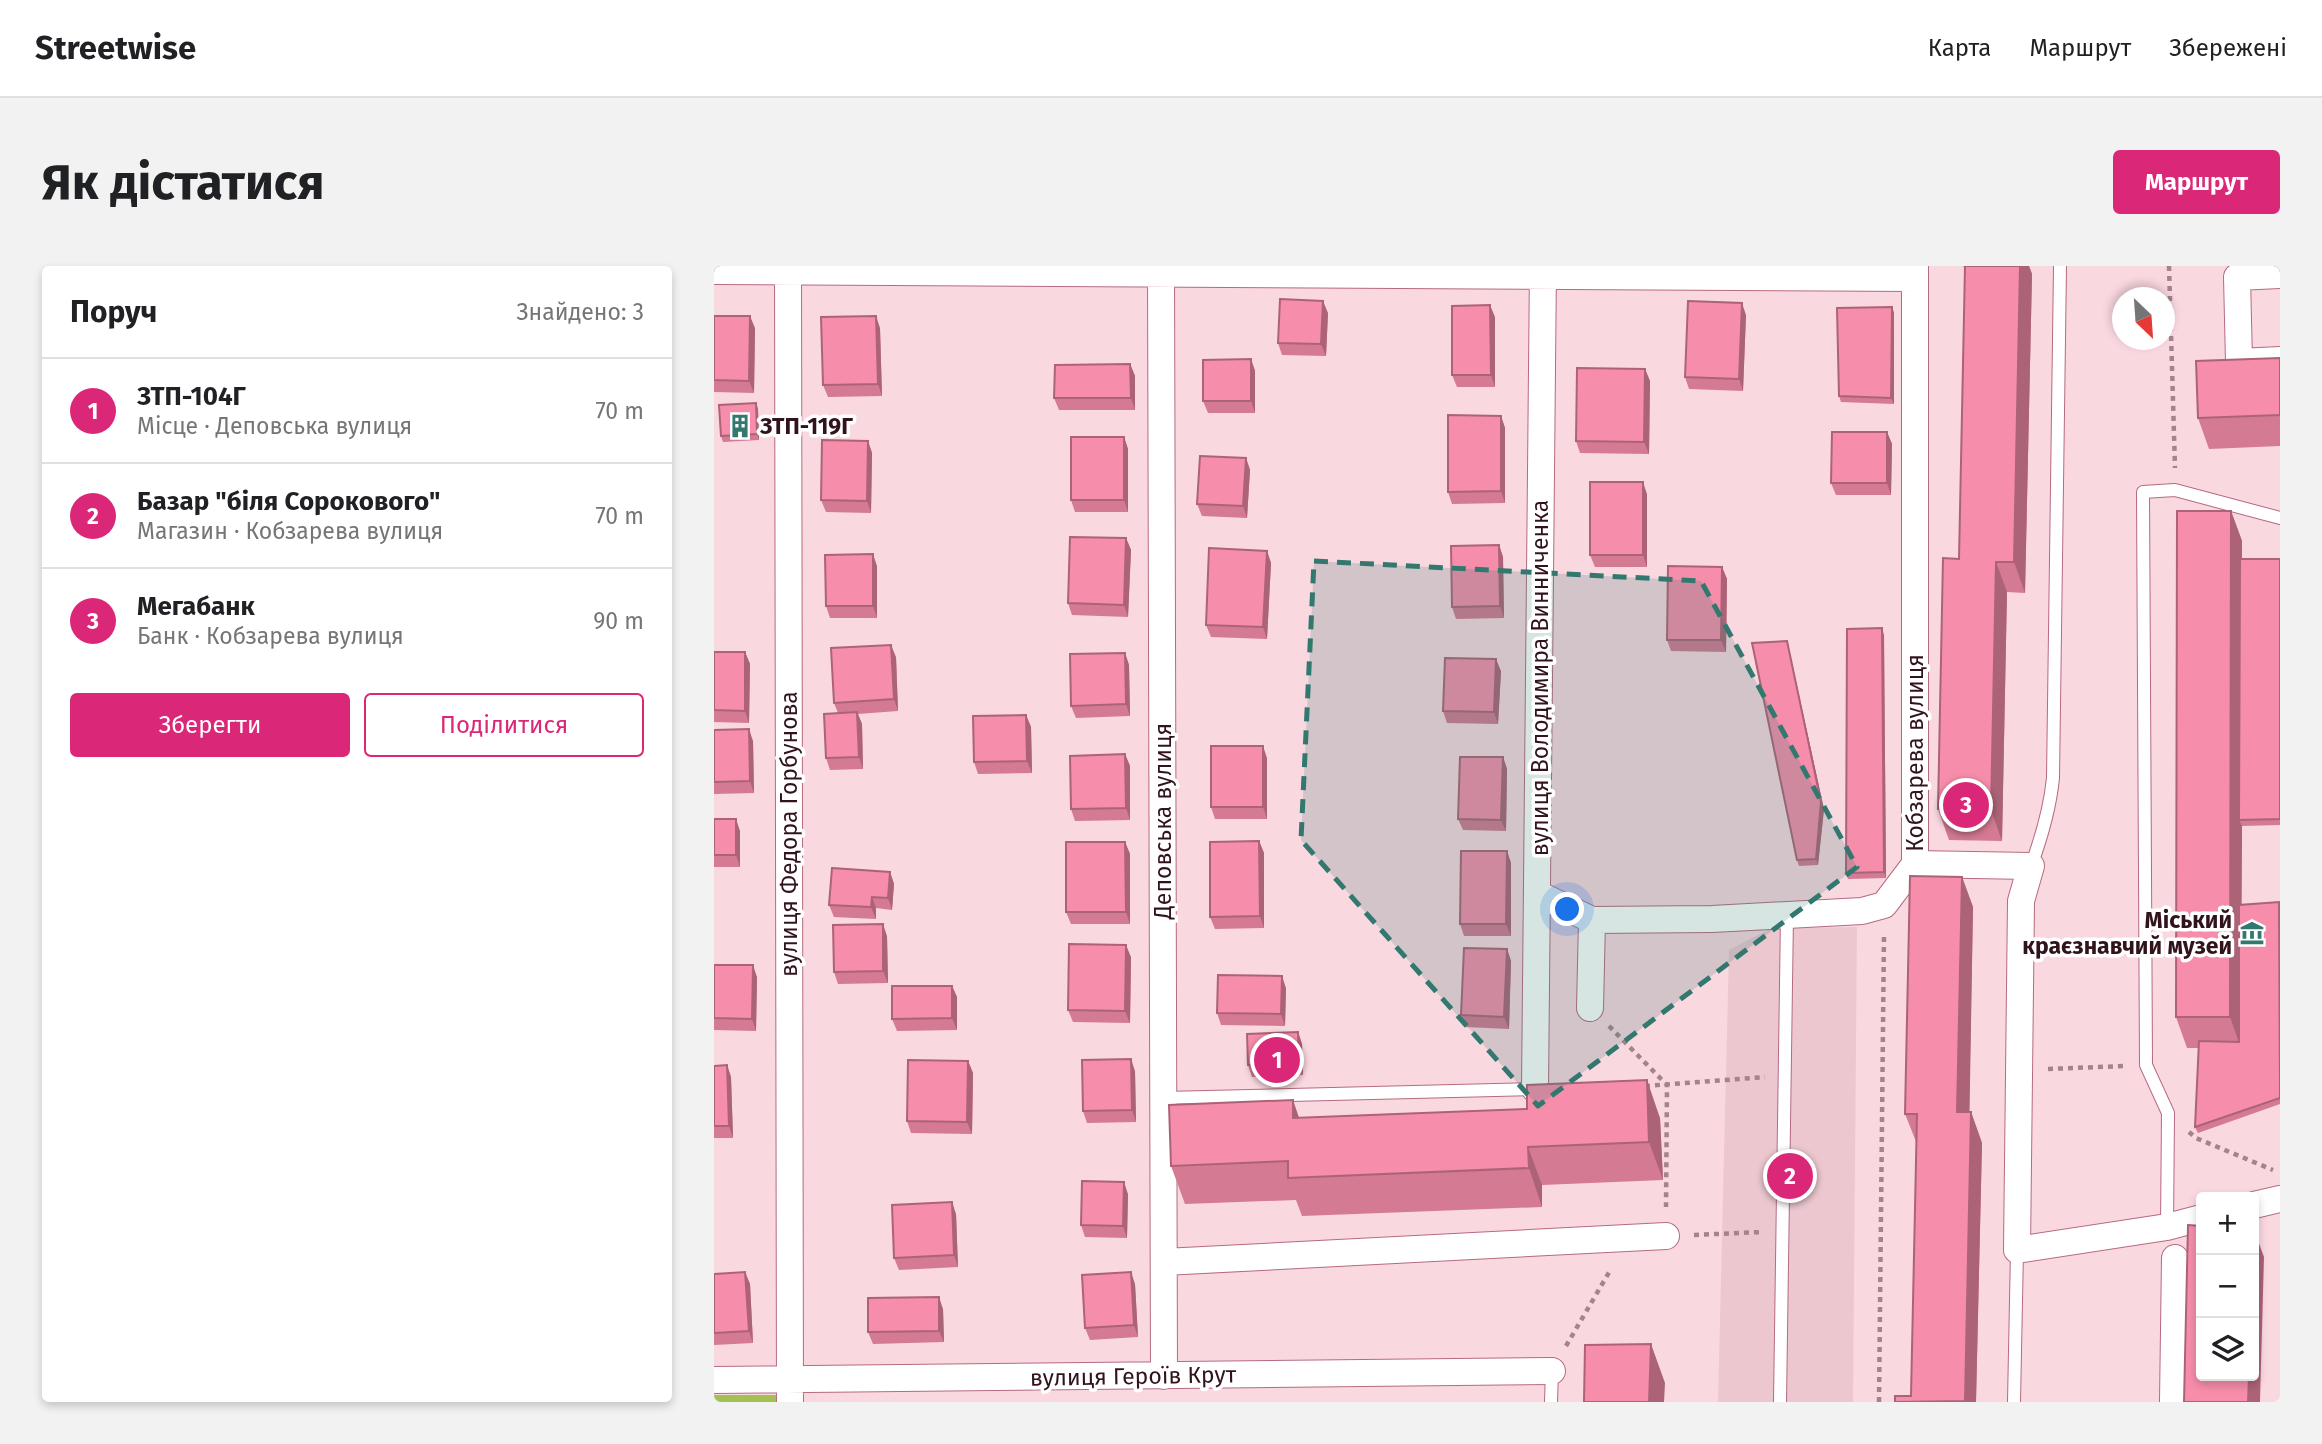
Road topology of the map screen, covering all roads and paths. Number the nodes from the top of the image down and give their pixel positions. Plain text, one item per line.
1 (2060, 266) edge
2 (2169, 266) edge
3 (789, 269) edge
4 (1543, 270) edge
5 (714, 271) edge
6 (1161, 271) edge
7 (1915, 272) edge
8 (2280, 275) edge
9 (2280, 360) edge
10 (2175, 490) junction
11 (2280, 518) edge
12 (1915, 864) junction
13 (2031, 866) junction
14 (1538, 894) junction
15 (1884, 905) junction
16 (1787, 915) junction
17 (1592, 920) junction
18 (1590, 1008) joint
19 (2146, 1065) junction
20 (2020, 1070) junction
21 (1786, 1076) junction
22 (1667, 1085) junction
23 (1642, 1086) edge
24 (1542, 1089) joint
25 (1164, 1098) junction
26 (2168, 1113) junction
27 (2280, 1173) edge
28 (2280, 1199) edge
29 (2259, 1204) edge
30 (2196, 1219) edge
31 (2167, 1227) junction
32 (1784, 1231) junction
33 (1666, 1236) junction
34 (1629, 1238) junction
35 (2017, 1250) junction
36 (2175, 1258) dead end
37 (1164, 1262) junction
38 (1552, 1371) junction
39 (1164, 1376) junction
40 (714, 1380) edge
41 (790, 1391) edge
42 (1551, 1402) edge
43 (1780, 1402) edge
44 (1879, 1402) edge
45 (2014, 1402) edge
46 (2173, 1402) edge

1 - 13 lane
2 - 10 path
3 - 5 street
3 - 6 street
3 - 41 street, вулиця Федора Горбунова
4 - 6 street
4 - 7 street
4 - 14 street, вулиця Володимира Винниченка
6 - 25 street, Деповська вулиця
7 - 12 street, Кобзарева вулиця
8 - 9 street
10 - 11 lane
10 - 19 lane
12 - 13 street, Кобзарева вулиця
12 - 15 street
13 - 20 street
14 - 17 street
14 - 24 street, вулиця Володимира Винниченка
15 - 16 street
15 - 44 path
16 - 17 street
16 - 21 lane
17 - 18 street
18 - 22 path
19 - 20 path
19 - 26 lane
20 - 35 street
21 - 22 path
21 - 32 lane
22 - 23 path
22 - 33 path
24 - 25 lane
25 - 37 street, Деповська вулиця
26 - 27 path
26 - 31 lane
28 - 29 street
30 - 31 street
31 - 35 street
32 - 33 path
32 - 43 lane
33 - 34 street
34 - 37 street
34 - 38 path
35 - 45 lane
36 - 46 street
37 - 39 street, Деповська вулиця
38 - 39 street, вулиця Героїв Крут
38 - 42 lane
39 - 41 street, вулиця Героїв Крут
40 - 41 street, вулиця Героїв Крут

